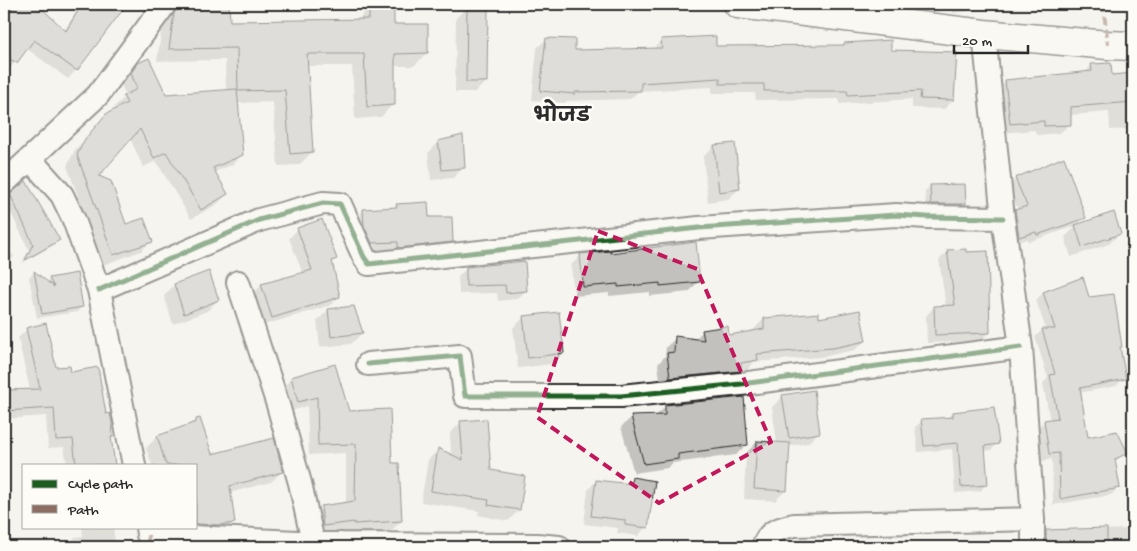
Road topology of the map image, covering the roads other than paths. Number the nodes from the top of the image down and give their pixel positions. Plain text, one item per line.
1 (165, 4) edge
2 (738, 4) edge
3 (984, 34) junction
4 (1133, 46) edge
5 (30, 159) junction
6 (4, 183) edge
7 (1003, 218) junction
8 (238, 282) dead end
9 (99, 290) junction
10 (1021, 347) junction
11 (368, 364) dead end
12 (134, 464) edge
13 (1033, 519) junction
14 (147, 528) edge
15 (313, 542) junction
16 (537, 546) edge
17 (560, 547) edge
18 (763, 547) edge
19 (1033, 547) edge

1 - 5 street
2 - 3 street
3 - 4 street
3 - 7 street
5 - 6 street
5 - 9 street
7 - 9 street
7 - 10 street
8 - 15 street
9 - 12 street
10 - 11 street
10 - 13 street
13 - 18 street
13 - 19 street
14 - 15 street
15 - 16 street
16 - 17 street

